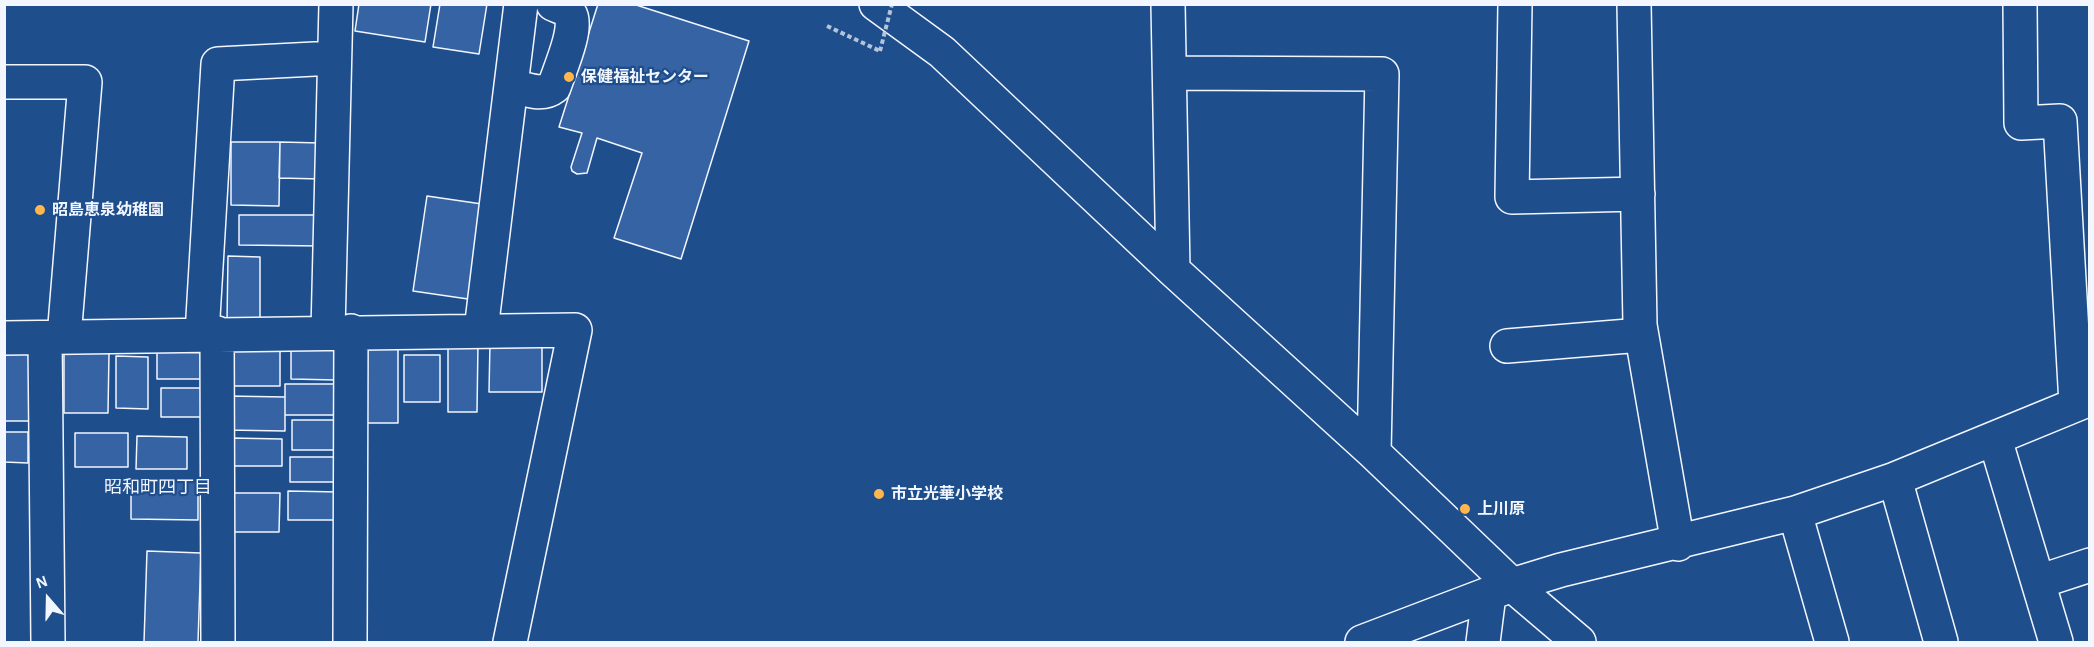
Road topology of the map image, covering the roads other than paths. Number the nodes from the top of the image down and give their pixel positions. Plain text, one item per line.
1 (336, 4) edge
2 (521, 4) edge
3 (554, 4) edge
4 (876, 4) edge
5 (1168, 4) edge
6 (1515, 4) edge
7 (1634, 4) edge
8 (2020, 4) edge
9 (334, 58) junction
10 (1170, 73) junction
11 (4, 82) edge
12 (511, 85) junction
13 (1638, 194) junction
14 (1173, 270) junction
15 (481, 330) junction
16 (339, 331) junction
17 (210, 334) junction
18 (1641, 335) junction
19 (55, 337) junction
20 (4, 338) edge
21 (1507, 346) dead end
22 (2083, 402) edge
23 (1995, 439) junction
24 (1374, 453) junction
25 (1895, 479) junction
26 (1795, 513) junction
27 (1678, 544) junction
28 (2090, 564) edge
29 (2038, 582) junction
30 (1500, 590) junction
31 (48, 642) edge
32 (218, 642) edge
33 (350, 642) edge
34 (510, 642) edge
35 (1362, 642) edge
36 (1483, 642) edge
37 (1579, 642) edge
38 (1832, 642) edge
39 (1941, 642) edge
40 (2056, 642) edge

1 - 9 street
2 - 12 street
3 - 12 street
4 - 14 street
5 - 10 street
6 - 13 street
7 - 13 street
8 - 22 street
9 - 16 street
9 - 17 street
10 - 14 street
10 - 24 street
11 - 19 street
12 - 15 street
13 - 18 street
14 - 24 street
15 - 16 street
15 - 34 street
16 - 17 street
16 - 33 street
17 - 19 street
17 - 32 street
18 - 21 street
18 - 27 street
19 - 20 street
19 - 31 street
22 - 23 street
23 - 25 street
23 - 29 street
24 - 30 street
25 - 26 street
25 - 39 street
26 - 27 street
26 - 38 street
27 - 30 street
28 - 29 street
29 - 40 street
30 - 35 street
30 - 36 street
30 - 37 street

